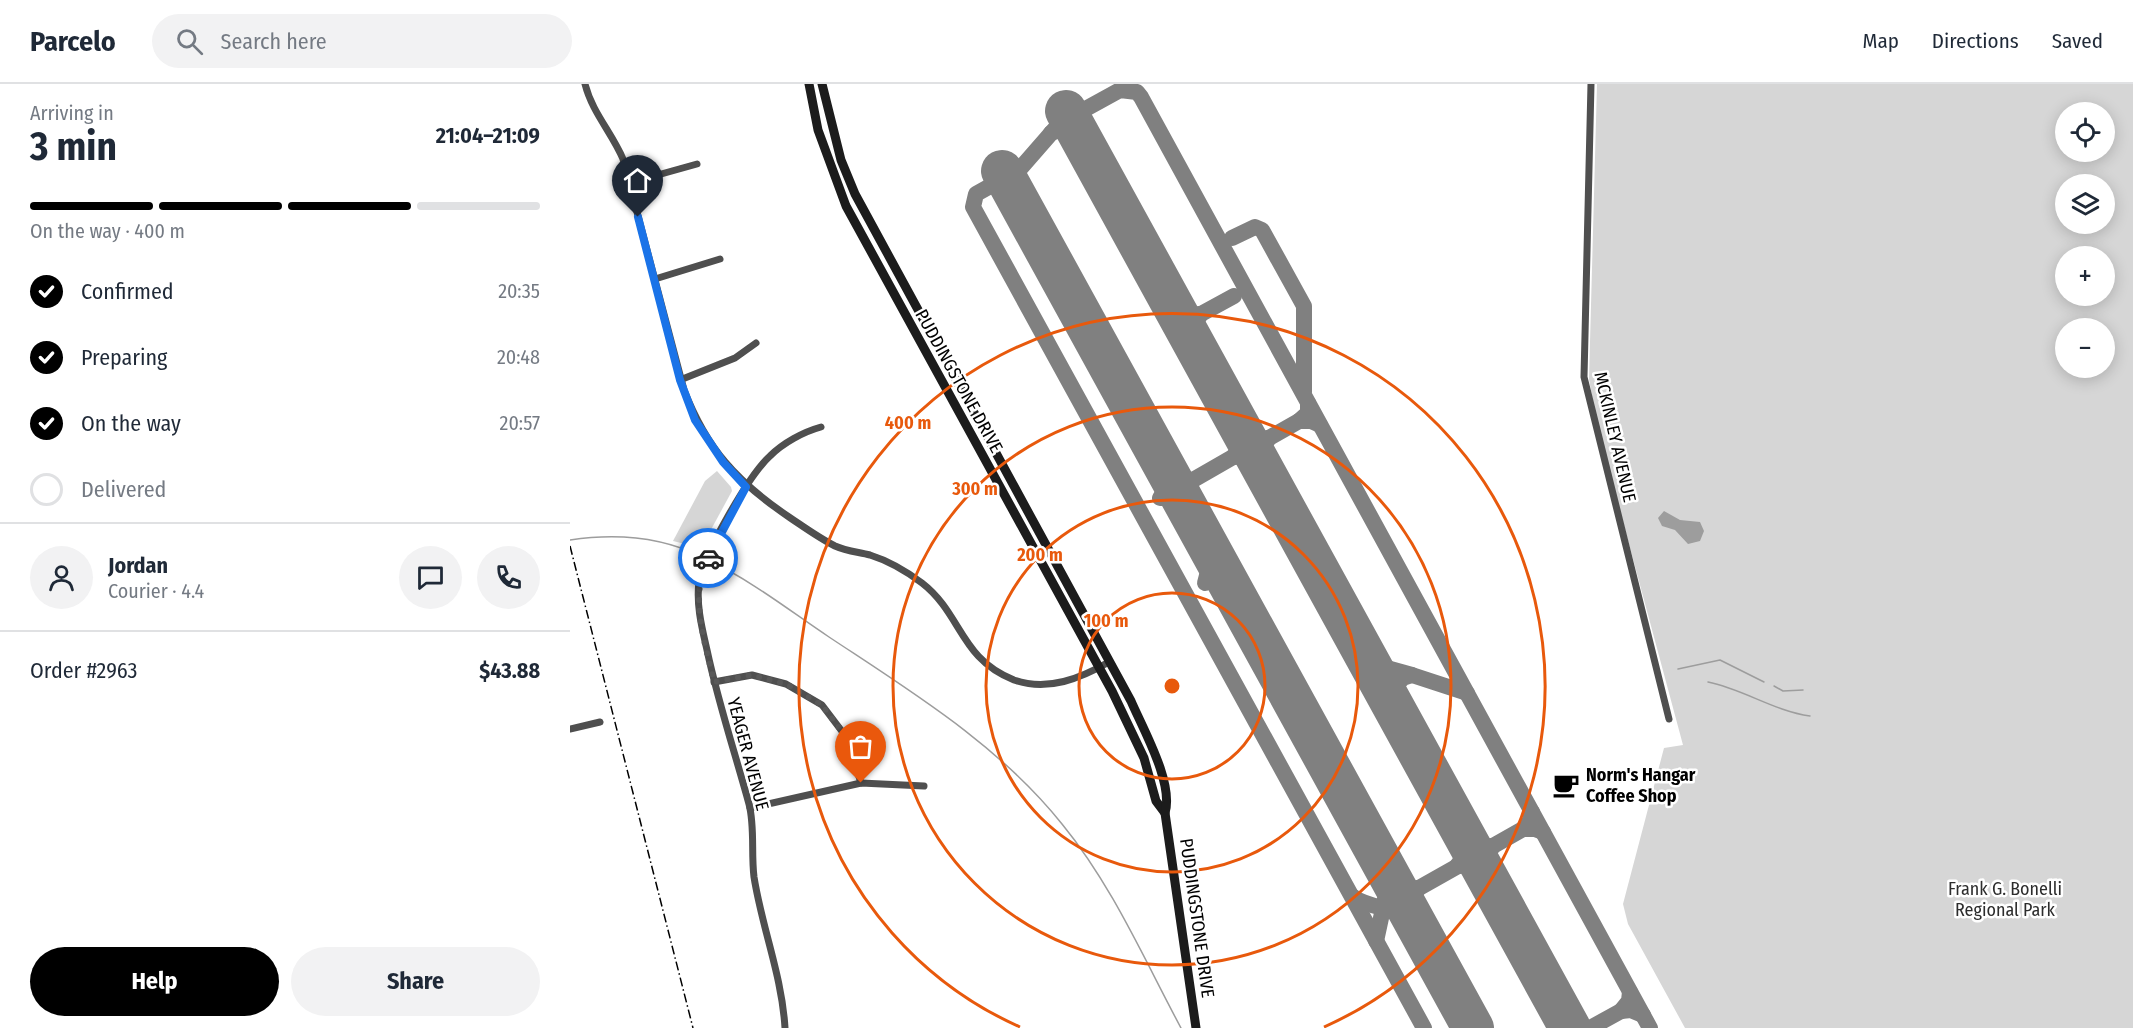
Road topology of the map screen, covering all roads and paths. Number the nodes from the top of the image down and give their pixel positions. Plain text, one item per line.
1 (585, 84) edge
2 (809, 84) edge
3 (822, 84) edge
4 (1591, 84) edge
5 (697, 164) dead end
6 (629, 183) junction
7 (720, 260) dead end
8 (655, 279) junction
9 (756, 344) dead end
10 (680, 380) junction
11 (821, 427) dead end
12 (746, 487) junction
13 (1109, 662) junction
14 (1099, 667) junction
15 (714, 682) junction
16 (1669, 719) dead end
17 (600, 722) dead end
18 (570, 729) edge
19 (861, 783) junction
20 (924, 786) dead end
21 (750, 808) junction
22 (1165, 813) junction
23 (785, 1028) edge
24 (1196, 1028) edge

1 - 6 street
2 - 14 street, PUDDINGSTONE DRIVE
3 - 13 street, PUDDINGSTONE DRIVE
4 - 16 street, MCKINLEY AVENUE
5 - 6 street
6 - 8 street
7 - 8 street
8 - 10 street
9 - 10 street
10 - 12 street
11 - 12 street, YEAGER AVENUE
12 - 14 street
12 - 15 street, YEAGER AVENUE
13 - 14 street
13 - 22 street, PUDDINGSTONE DRIVE
14 - 22 street, PUDDINGSTONE DRIVE
15 - 19 street
15 - 21 street, YEAGER AVENUE
17 - 18 street
19 - 20 street
19 - 21 street
21 - 23 street, YEAGER AVENUE
22 - 24 street, PUDDINGSTONE DRIVE

